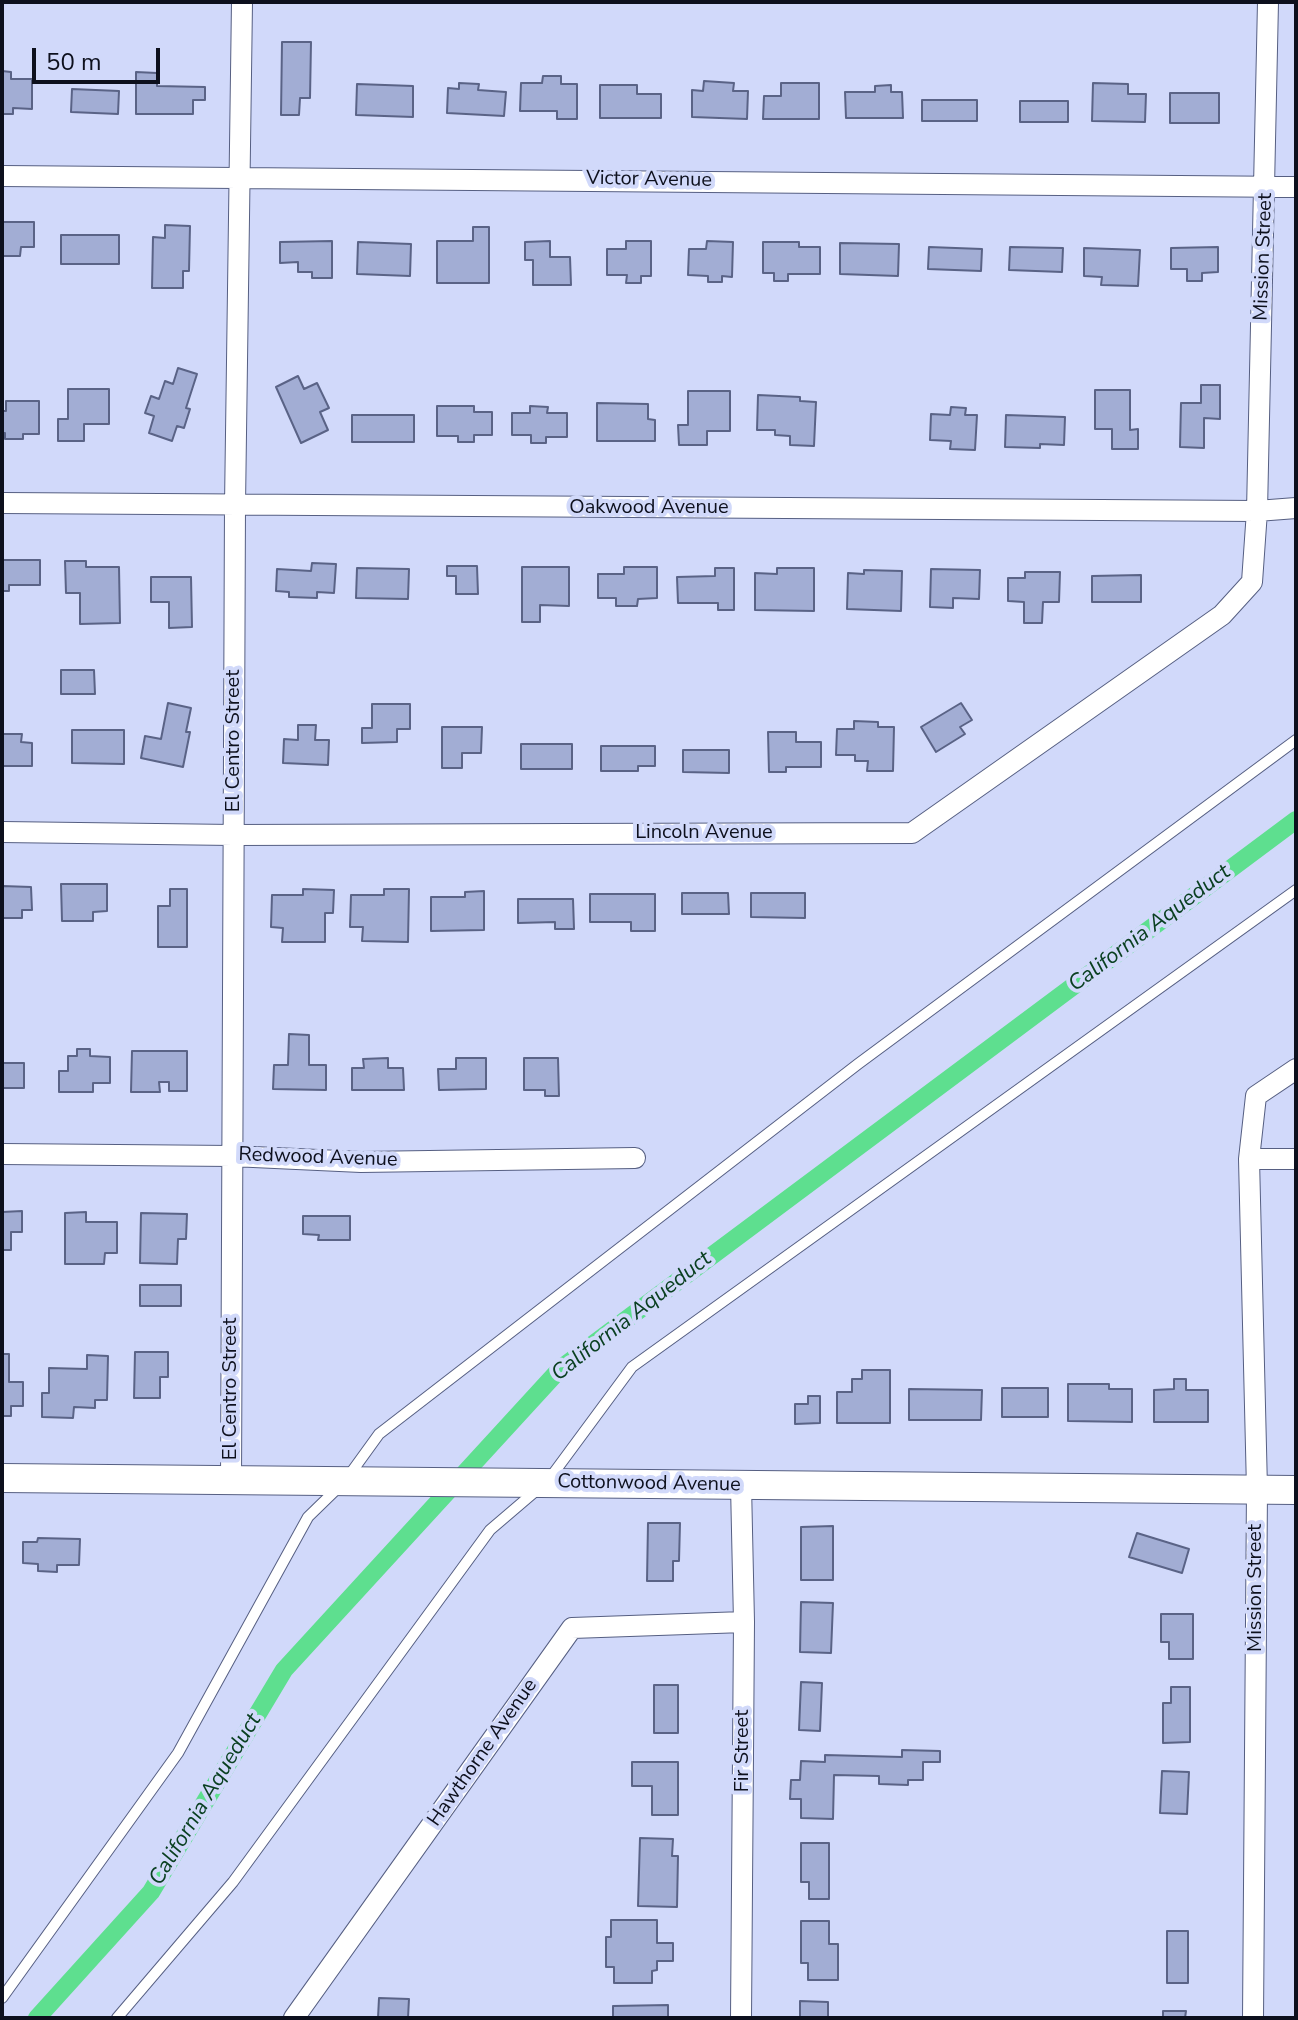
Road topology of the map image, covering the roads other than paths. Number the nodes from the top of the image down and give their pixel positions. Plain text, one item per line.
1 (242, 2) edge
2 (1268, 2) edge
3 (2, 176) edge
4 (240, 177) junction
5 (1266, 186) junction
6 (1296, 187) edge
7 (2, 503) edge
8 (235, 505) junction
9 (1296, 508) edge
10 (1257, 511) junction
11 (1296, 740) edge
12 (2, 832) edge
13 (233, 835) junction
14 (1296, 890) edge
15 (1296, 1069) edge
16 (2, 1154) edge
17 (232, 1156) junction
18 (635, 1158) dead end
19 (1249, 1159) junction
20 (1296, 1159) edge
21 (2, 1478) edge
22 (231, 1480) junction
23 (345, 1481) junction
24 (546, 1483) junction
25 (741, 1485) junction
26 (1257, 1489) junction
27 (1296, 1490) edge
28 (744, 1622) junction
29 (2, 1998) edge
30 (117, 2018) edge
31 (294, 2018) edge
32 (741, 2018) edge
33 (1253, 2018) edge

1 - 4 street, El Centro Street
2 - 5 street, Mission Street
3 - 4 street, Victor Avenue
4 - 5 street, Victor Avenue
4 - 8 street, El Centro Street
5 - 6 street, Victor Avenue
5 - 10 street, Mission Street
7 - 8 street, Oakwood Avenue
8 - 10 street, Oakwood Avenue
8 - 13 street, El Centro Street
9 - 10 street, Oakwood Avenue
10 - 13 street, Lincoln Avenue
11 - 23 lane
12 - 13 street, Lincoln Avenue
13 - 17 street, El Centro Street
14 - 24 lane
15 - 19 street, Mission Street
16 - 17 street, Redwood Avenue
17 - 18 street, Redwood Avenue
17 - 22 street, El Centro Street
19 - 20 street
19 - 26 street, Mission Street
21 - 22 street, Cottonwood Avenue
22 - 23 street, Cottonwood Avenue
23 - 24 street, Cottonwood Avenue
23 - 29 lane
24 - 25 street, Cottonwood Avenue
24 - 30 lane
25 - 26 street, Cottonwood Avenue
25 - 28 street, Fir Street
26 - 27 street, Cottonwood Avenue
26 - 33 street, Mission Street
28 - 31 street, Hawthorne Avenue
28 - 32 street, Fir Street

